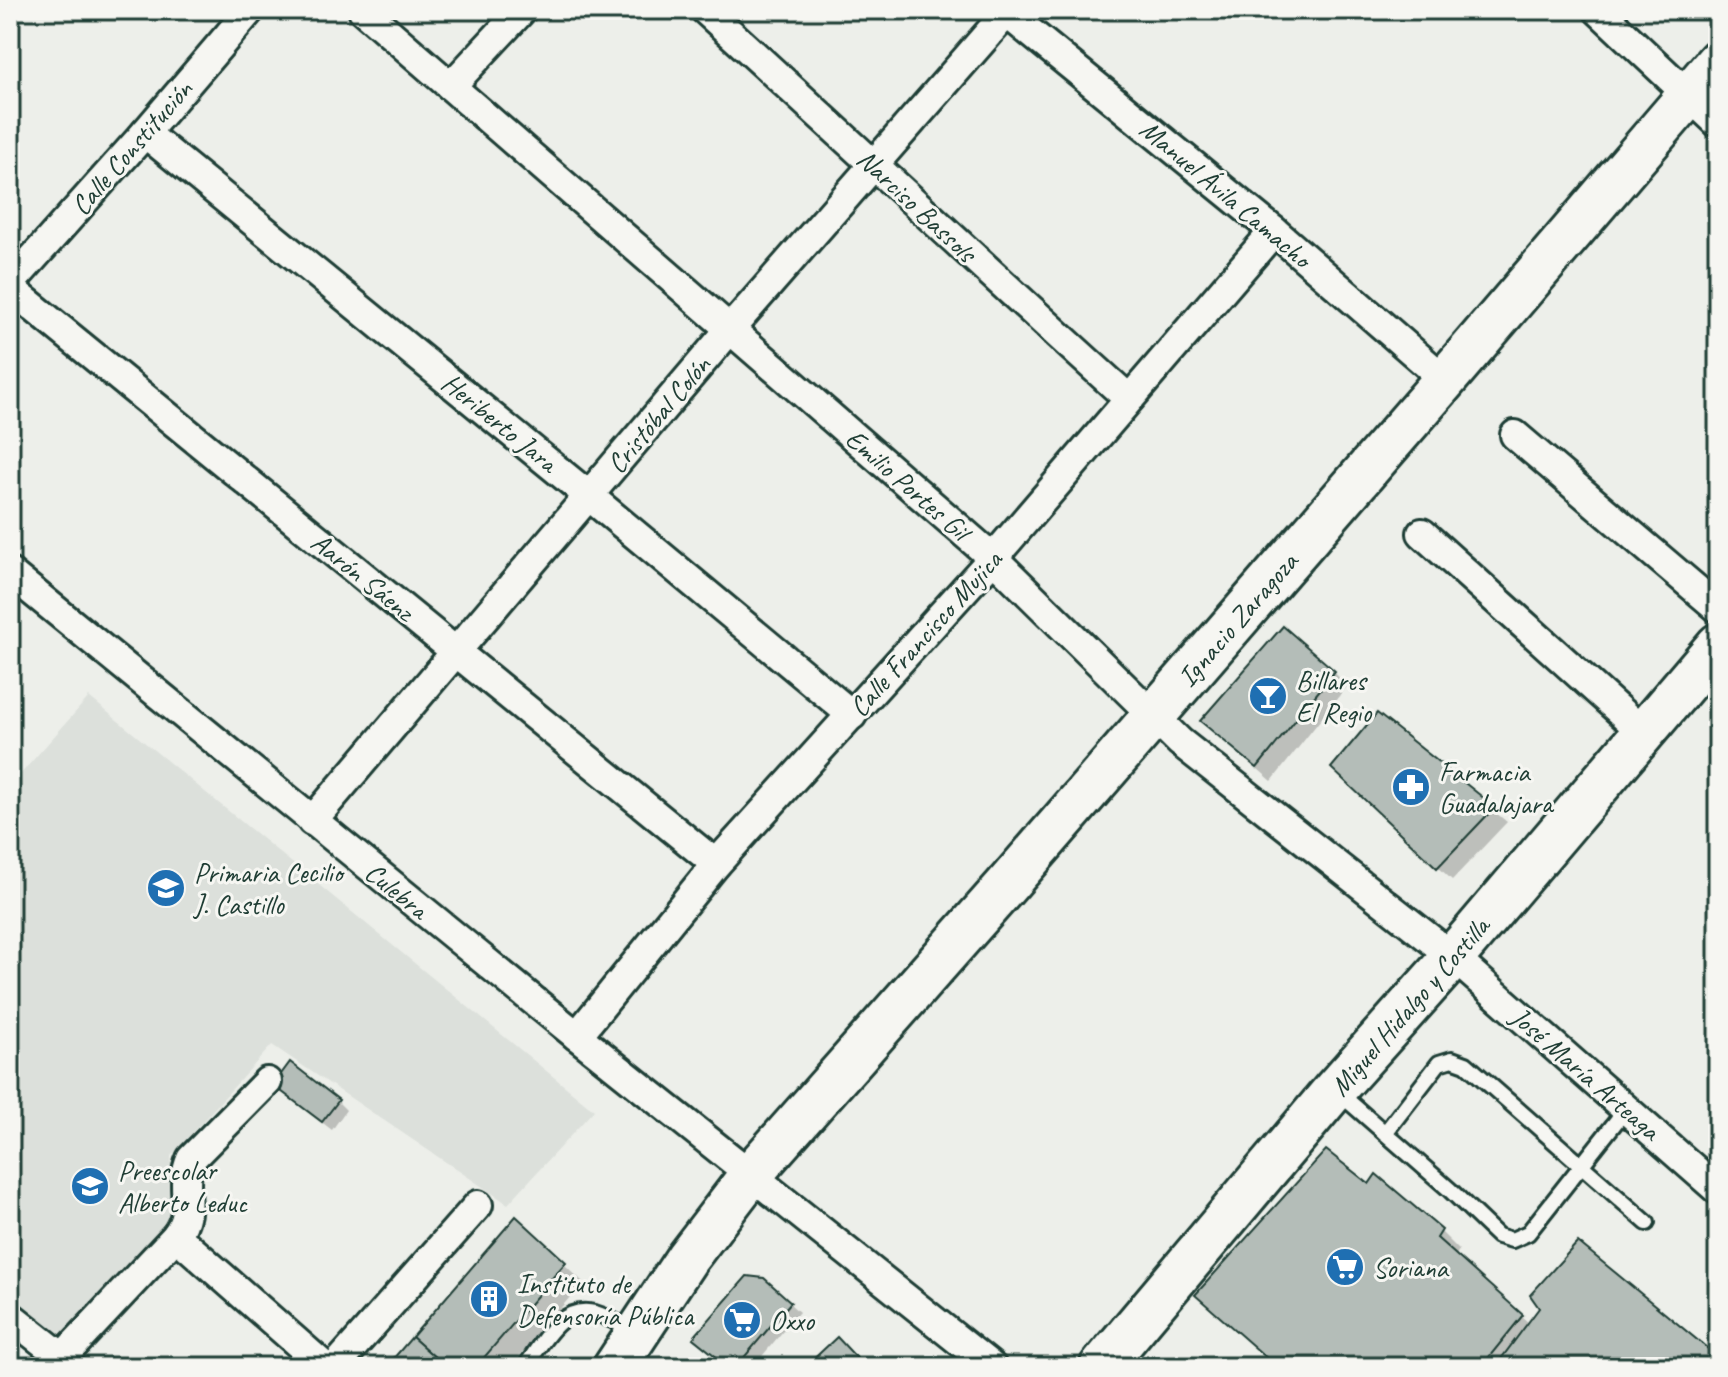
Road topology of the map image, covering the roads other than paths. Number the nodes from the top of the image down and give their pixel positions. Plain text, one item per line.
1 (250, 10) edge
2 (363, 10) edge
3 (522, 10) edge
4 (705, 10) edge
5 (1598, 10) edge
6 (1006, 11) edge
7 (1718, 61) edge
8 (451, 86) junction
9 (1703, 109) edge
10 (145, 133) junction
11 (873, 164) junction
12 (1274, 231) junction
13 (10, 286) edge
14 (731, 328) junction
15 (1445, 380) junction
16 (1129, 399) junction
17 (1515, 435) dead end
18 (589, 496) junction
19 (1422, 533) dead end
20 (993, 558) junction
21 (10, 573) edge
22 (1718, 608) edge
23 (1718, 645) edge
24 (455, 651) junction
25 (1153, 714) junction
26 (852, 715) junction
27 (1643, 732) junction
28 (312, 821) junction
29 (716, 864) junction
30 (1453, 957) junction
31 (577, 1036) junction
32 (267, 1082) dead end
33 (1335, 1089) junction
34 (1626, 1109) junction
35 (1385, 1133) junction
36 (1580, 1165) junction
37 (752, 1173) junction
38 (1718, 1190) edge
39 (478, 1205) dead end
40 (1647, 1223) dead end
41 (176, 1236) junction
42 (10, 1316) edge
43 (625, 1350) edge
44 (58, 1362) edge
45 (325, 1367) edge
46 (335, 1367) edge
47 (525, 1367) edge
48 (992, 1367) edge
49 (1101, 1367) edge

1 - 10 street, Calle Constitución
2 - 8 street, Emilio Portes Gil
3 - 8 street
4 - 11 street, Narciso Bassols
5 - 9 street
6 - 11 street, Cristóbal Colón
6 - 12 street, Manuel Ávila Camacho
7 - 9 main road, Ignacio Zaragoza
8 - 14 street, Emilio Portes Gil
9 - 15 main road, Ignacio Zaragoza
10 - 13 street, Calle Constitución
10 - 18 street, Heriberto Jara
11 - 14 street, Cristóbal Colón
11 - 16 street, Narciso Bassols
12 - 15 street, Manuel Ávila Camacho
12 - 16 street, Calle Francisco Mujica
13 - 24 street, Aarón Sáenz
14 - 18 street, Cristóbal Colón
14 - 20 street, Emilio Portes Gil
15 - 25 main road, Ignacio Zaragoza
16 - 20 street, Calle Francisco Mujica
17 - 22 street
18 - 24 street, Cristóbal Colón
18 - 26 street, Heriberto Jara
19 - 27 street
20 - 25 street, Emilio Portes Gil
20 - 26 street, Calle Francisco Mujica
21 - 28 street, Culebra
23 - 27 main road, Miguel Hidalgo y Costilla
24 - 28 street, Cristóbal Colón
24 - 29 street, Aarón Sáenz
25 - 30 street, Emilio Portes Gil
25 - 37 main road, Ignacio Zaragoza
26 - 29 street, Calle Francisco Mujica
27 - 30 main road, Miguel Hidalgo y Costilla
28 - 31 street, Culebra
29 - 31 street, Calle Francisco Mujica
30 - 33 main road, Miguel Hidalgo y Costilla
30 - 34 street, José María Arteaga
31 - 37 street, Culebra
32 - 41 street
33 - 35 lane
33 - 49 main road, Miguel Hidalgo y Costilla
34 - 36 lane
34 - 38 street, José María Arteaga
35 - 36 lane
35 - 36 lane
36 - 40 lane
37 - 43 main road, Ignacio Zaragoza
37 - 48 street, Culebra
39 - 46 street
41 - 44 street
41 - 45 street
42 - 44 street
43 - 47 lane

